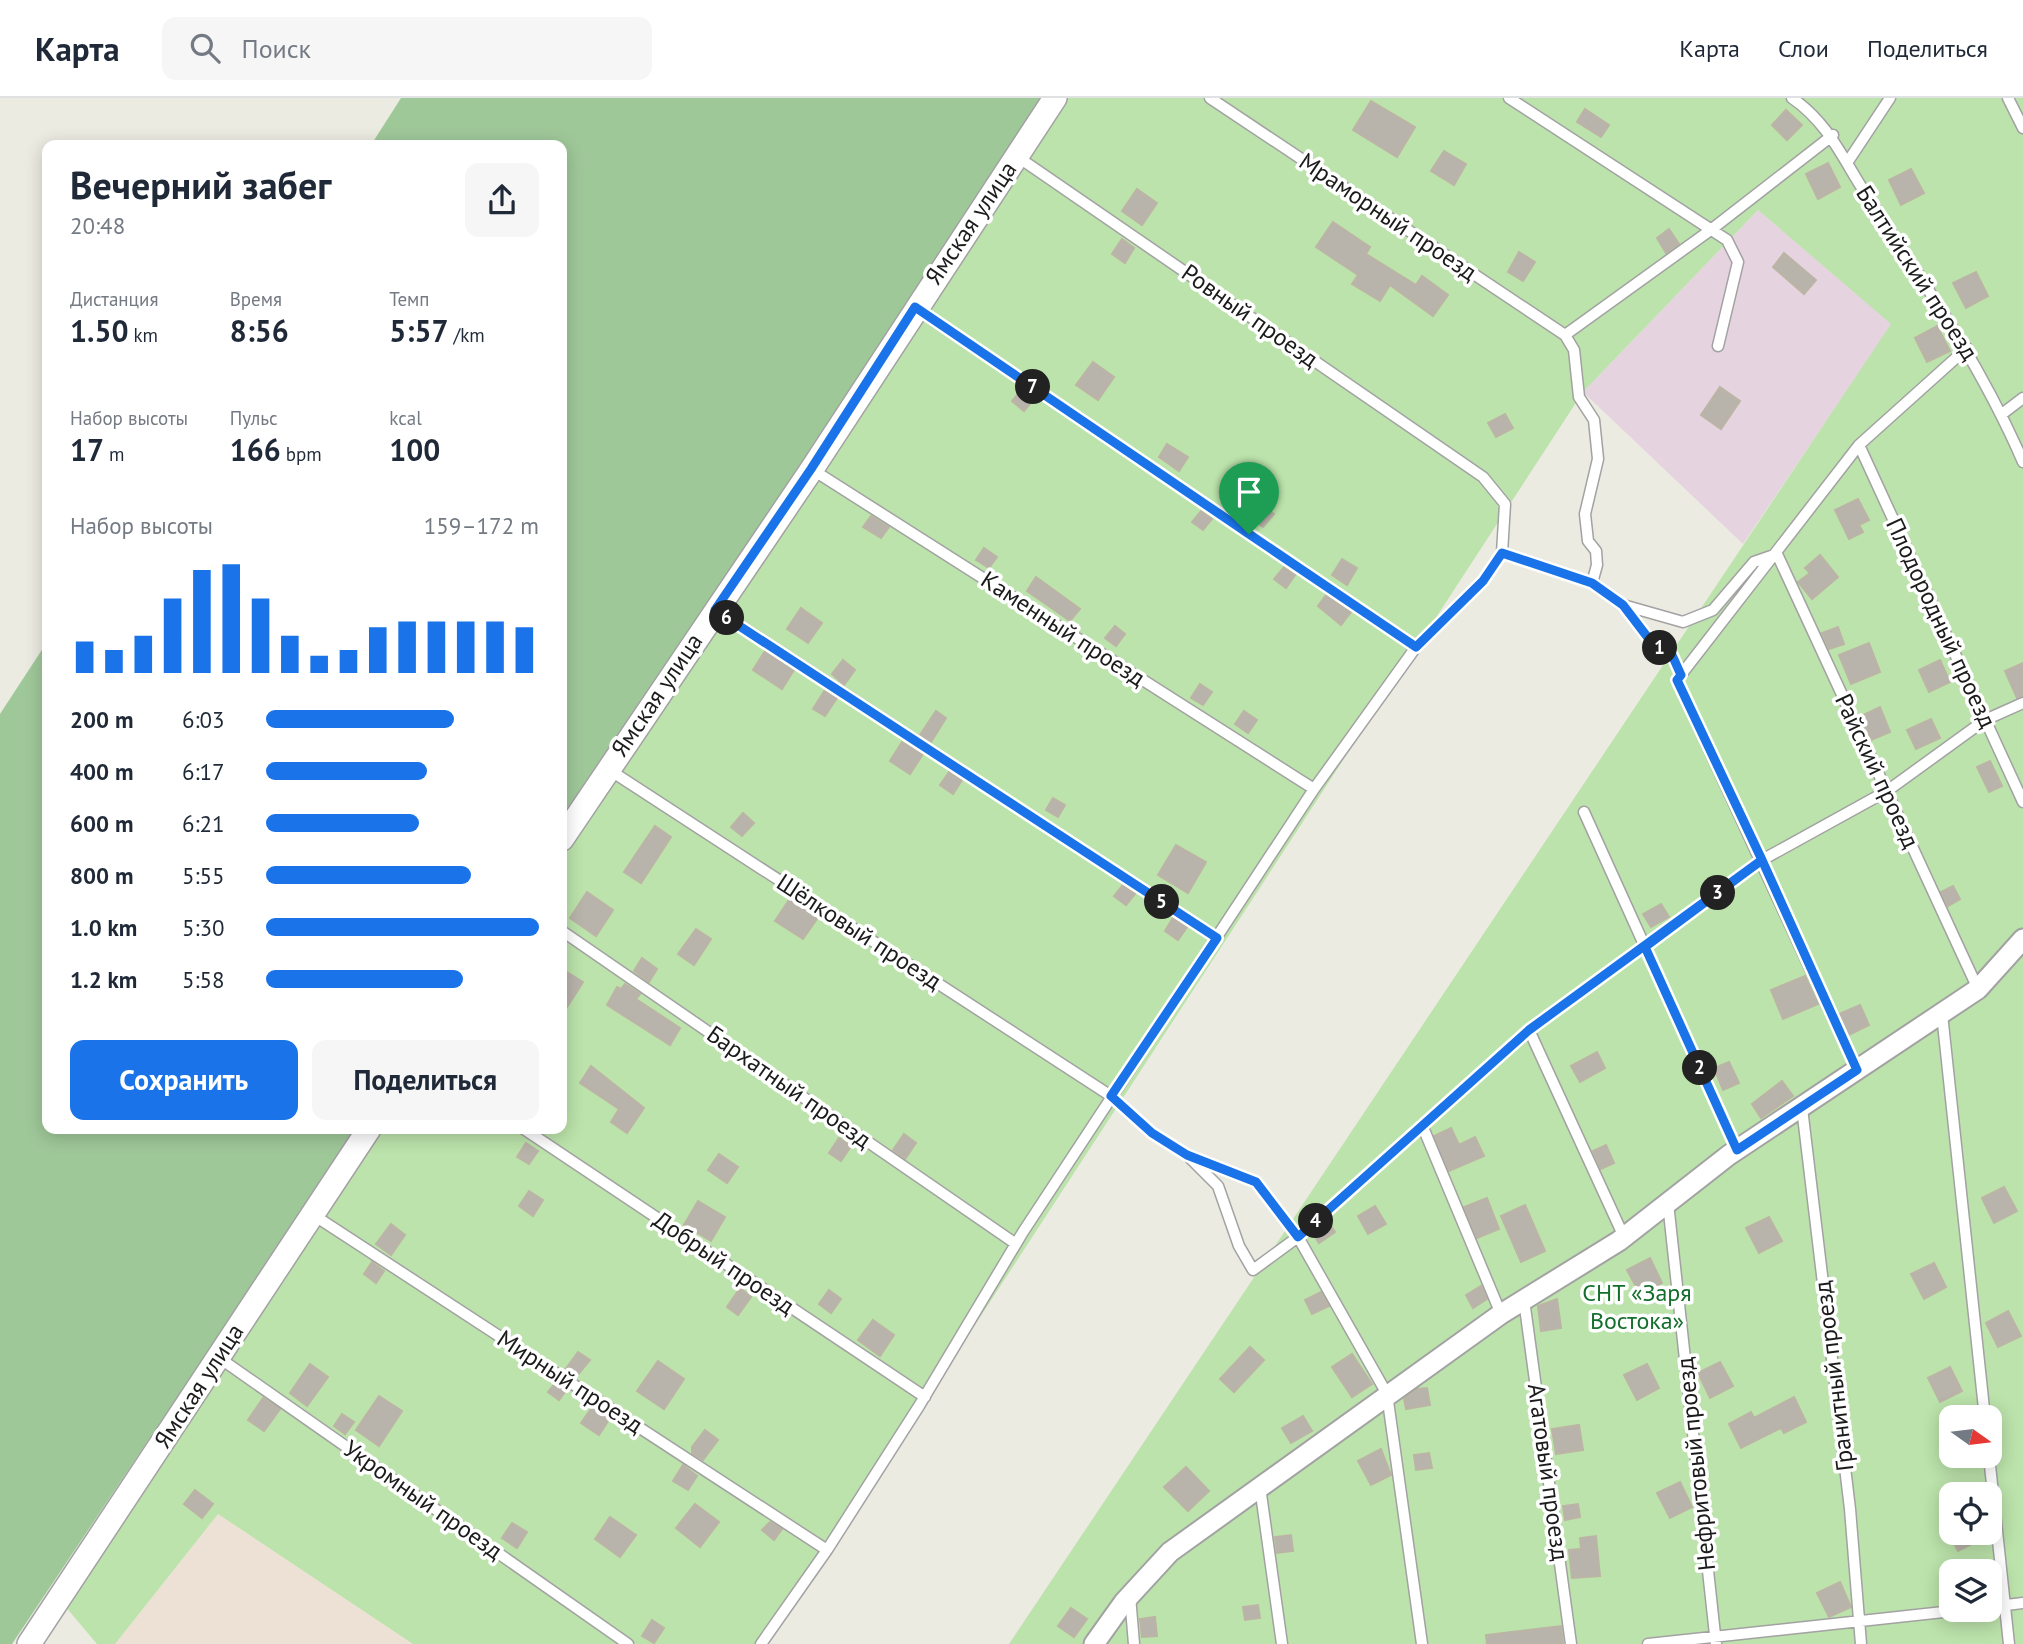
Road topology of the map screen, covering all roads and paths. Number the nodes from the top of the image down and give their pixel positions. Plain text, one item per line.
1 (1055, 98) edge
2 (1210, 98) edge
3 (1509, 98) edge
4 (1792, 98) edge
5 (1890, 98) edge
6 (2008, 98) edge
7 (2023, 128) edge
8 (1833, 135) junction
9 (1016, 155) junction
10 (1847, 163) junction
11 (1712, 229) junction
12 (915, 307) junction
13 (1565, 335) junction
14 (1718, 346) dead end
15 (1967, 348) junction
16 (2023, 398) edge
17 (2002, 414) junction
18 (1859, 444) junction
19 (2023, 462) edge
20 (811, 469) junction
21 (1502, 553) junction
22 (1777, 554) junction
23 (1592, 583) junction
24 (1623, 605) junction
25 (715, 610) junction
26 (1416, 647) junction
27 (1679, 678) junction
28 (2023, 703) edge
29 (1985, 720) junction
30 (608, 768) junction
31 (1314, 789) junction
32 (1887, 791) junction
33 (2023, 802) edge
34 (1584, 812) dead end
35 (567, 831) edge
36 (1762, 860) junction
37 (567, 934) edge
38 (1217, 938) junction
39 (2023, 939) edge
40 (1645, 947) junction
41 (1978, 989) junction
42 (1942, 1013) junction
43 (1529, 1030) junction
44 (1857, 1070) junction
45 (1111, 1096) junction
46 (1802, 1108) junction
47 (1422, 1125) junction
48 (366, 1134) edge
49 (531, 1134) edge
50 (1737, 1150) junction
51 (1187, 1155) junction
52 (1668, 1201) junction
53 (312, 1213) junction
54 (1298, 1237) junction
55 (1624, 1237) junction
56 (1016, 1244) junction
57 (1524, 1300) junction
58 (1501, 1314) junction
59 (218, 1356) junction
60 (1387, 1394) junction
61 (925, 1398) junction
62 (1983, 1405) edge
63 (1990, 1468) edge
64 (1260, 1487) junction
65 (827, 1550) junction
66 (1130, 1596) junction
67 (2023, 1603) edge
68 (2002, 1606) edge
69 (2005, 1606) junction
70 (1939, 1612) edge
71 (1859, 1620) junction
72 (1715, 1640) edge
73 (29, 1644) edge
74 (628, 1644) edge
75 (761, 1644) edge
76 (1094, 1644) edge
77 (1134, 1644) edge
78 (1282, 1644) edge
79 (1422, 1644) edge
80 (1572, 1644) edge
81 (1648, 1644) edge
82 (1861, 1644) edge
83 (2009, 1644) edge

1 - 9 street, Ямская улица
2 - 13 lane, Мраморный проезд
3 - 11 lane
4 - 8 lane, Балтийский проезд
5 - 10 lane
6 - 7 lane
8 - 10 lane, Балтийский проезд
8 - 11 lane
9 - 12 street, Ямская улица
9 - 21 lane, Ровный проезд
10 - 15 lane, Балтийский проезд
11 - 13 lane
11 - 14 lane
12 - 20 street, Ямская улица
12 - 26 lane
13 - 23 lane
15 - 17 lane, Балтийский проезд
15 - 18 lane
16 - 17 lane
17 - 19 lane, Балтийский проезд
18 - 22 lane
18 - 29 lane, Плодородный проезд
20 - 25 street, Ямская улица
20 - 31 lane, Каменный проезд
21 - 23 lane
21 - 26 lane
22 - 24 lane
22 - 27 lane
22 - 32 lane, Райский проезд
23 - 24 lane
24 - 27 lane
25 - 30 street, Ямская улица
25 - 38 lane
26 - 31 lane
27 - 36 lane
28 - 29 lane
29 - 32 lane
29 - 33 lane, Плодородный проезд
30 - 35 street, Ямская улица
30 - 45 lane, Шёлковый проезд
31 - 38 lane
32 - 36 lane
32 - 41 lane, Райский проезд
34 - 40 lane
36 - 40 lane
36 - 44 lane
37 - 56 lane, Бархатный проезд
38 - 45 lane
39 - 41 street
40 - 43 lane
40 - 50 lane
41 - 42 street
42 - 44 street
42 - 62 lane
43 - 47 lane
43 - 55 lane
44 - 46 street
45 - 51 lane, Шёлковый проезд
45 - 56 lane
46 - 50 street
46 - 71 lane, Гранитный проезд
47 - 54 lane
47 - 58 lane
48 - 53 street, Ямская улица
49 - 61 lane, Добрый проезд
50 - 52 street
51 - 54 lane
51 - 54 lane
52 - 55 street
52 - 72 lane, Нефритовый проезд
53 - 59 street, Ямская улица
53 - 65 lane, Мирный проезд
54 - 60 lane
55 - 57 street
56 - 61 lane
57 - 58 street
57 - 80 lane, Агатовый проезд
58 - 60 street
59 - 73 street, Ямская улица
59 - 74 lane, Укромный проезд
60 - 64 street
60 - 79 lane
61 - 65 lane
63 - 69 lane
64 - 66 street
64 - 78 lane
65 - 75 lane
66 - 76 street
66 - 77 lane
67 - 69 lane
68 - 69 lane
69 - 83 lane
70 - 71 lane
71 - 72 lane
71 - 82 lane, Гранитный проезд
72 - 81 lane

